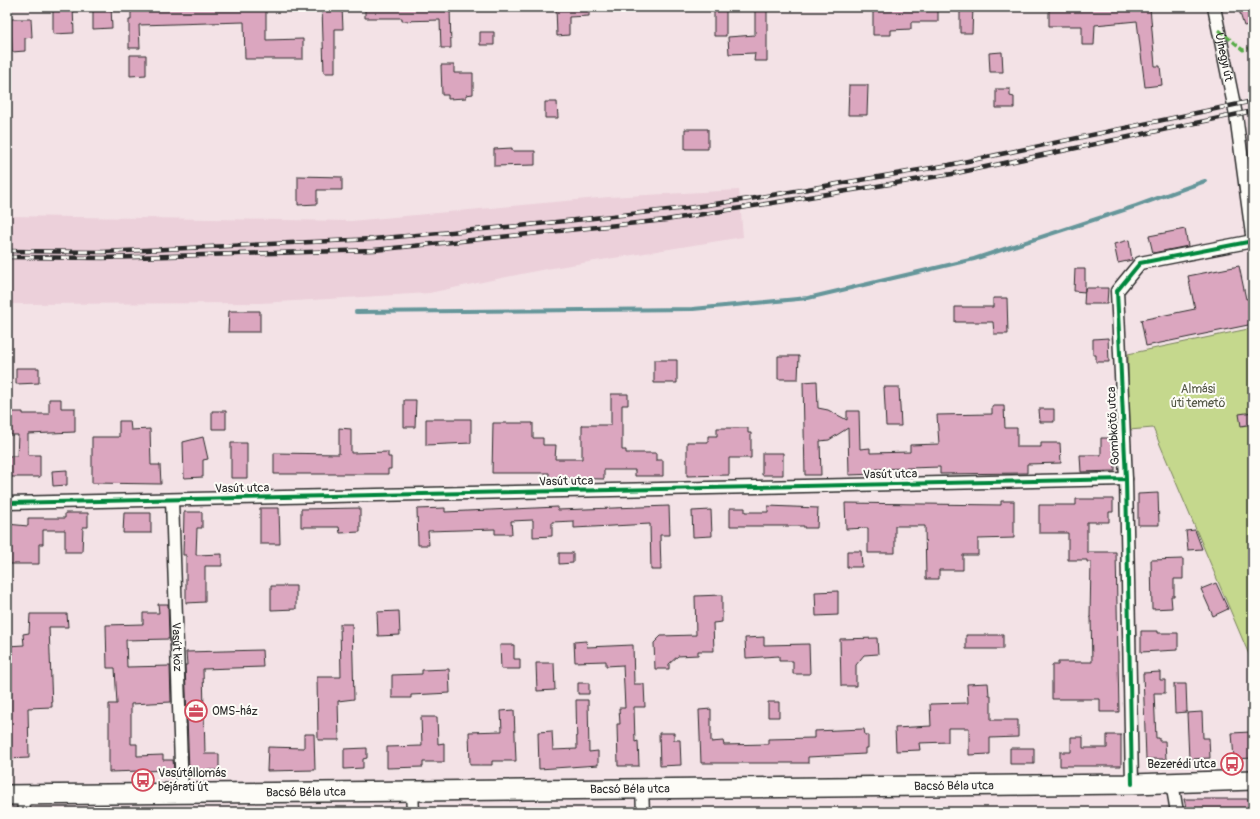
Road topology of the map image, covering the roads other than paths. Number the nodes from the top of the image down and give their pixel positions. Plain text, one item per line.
1 (1214, 7) edge
2 (1253, 241) edge
3 (1126, 479) junction
4 (172, 500) junction
5 (7, 504) edge
6 (1253, 780) edge
7 (1172, 783) junction
8 (1132, 784) junction
9 (642, 789) junction
10 (412, 792) junction
11 (182, 794) junction
12 (18, 801) edge
13 (413, 812) edge
14 (643, 812) edge
15 (1177, 812) edge

1 - 2 street, Újhegyi út
2 - 3 street, Gombkötő utca
3 - 4 street, Vasút utca
3 - 8 street, Gombkötő utca
4 - 5 street, Vasút utca
4 - 11 street, Vasút köz
6 - 7 main road, Bacsó Béla utca
7 - 8 main road, Bacsó Béla utca
7 - 15 street
8 - 9 main road, Bacsó Béla utca
9 - 10 main road, Bacsó Béla utca
9 - 14 street
10 - 11 main road, Bacsó Béla utca
10 - 13 street
11 - 12 main road, Bacsó Béla utca

